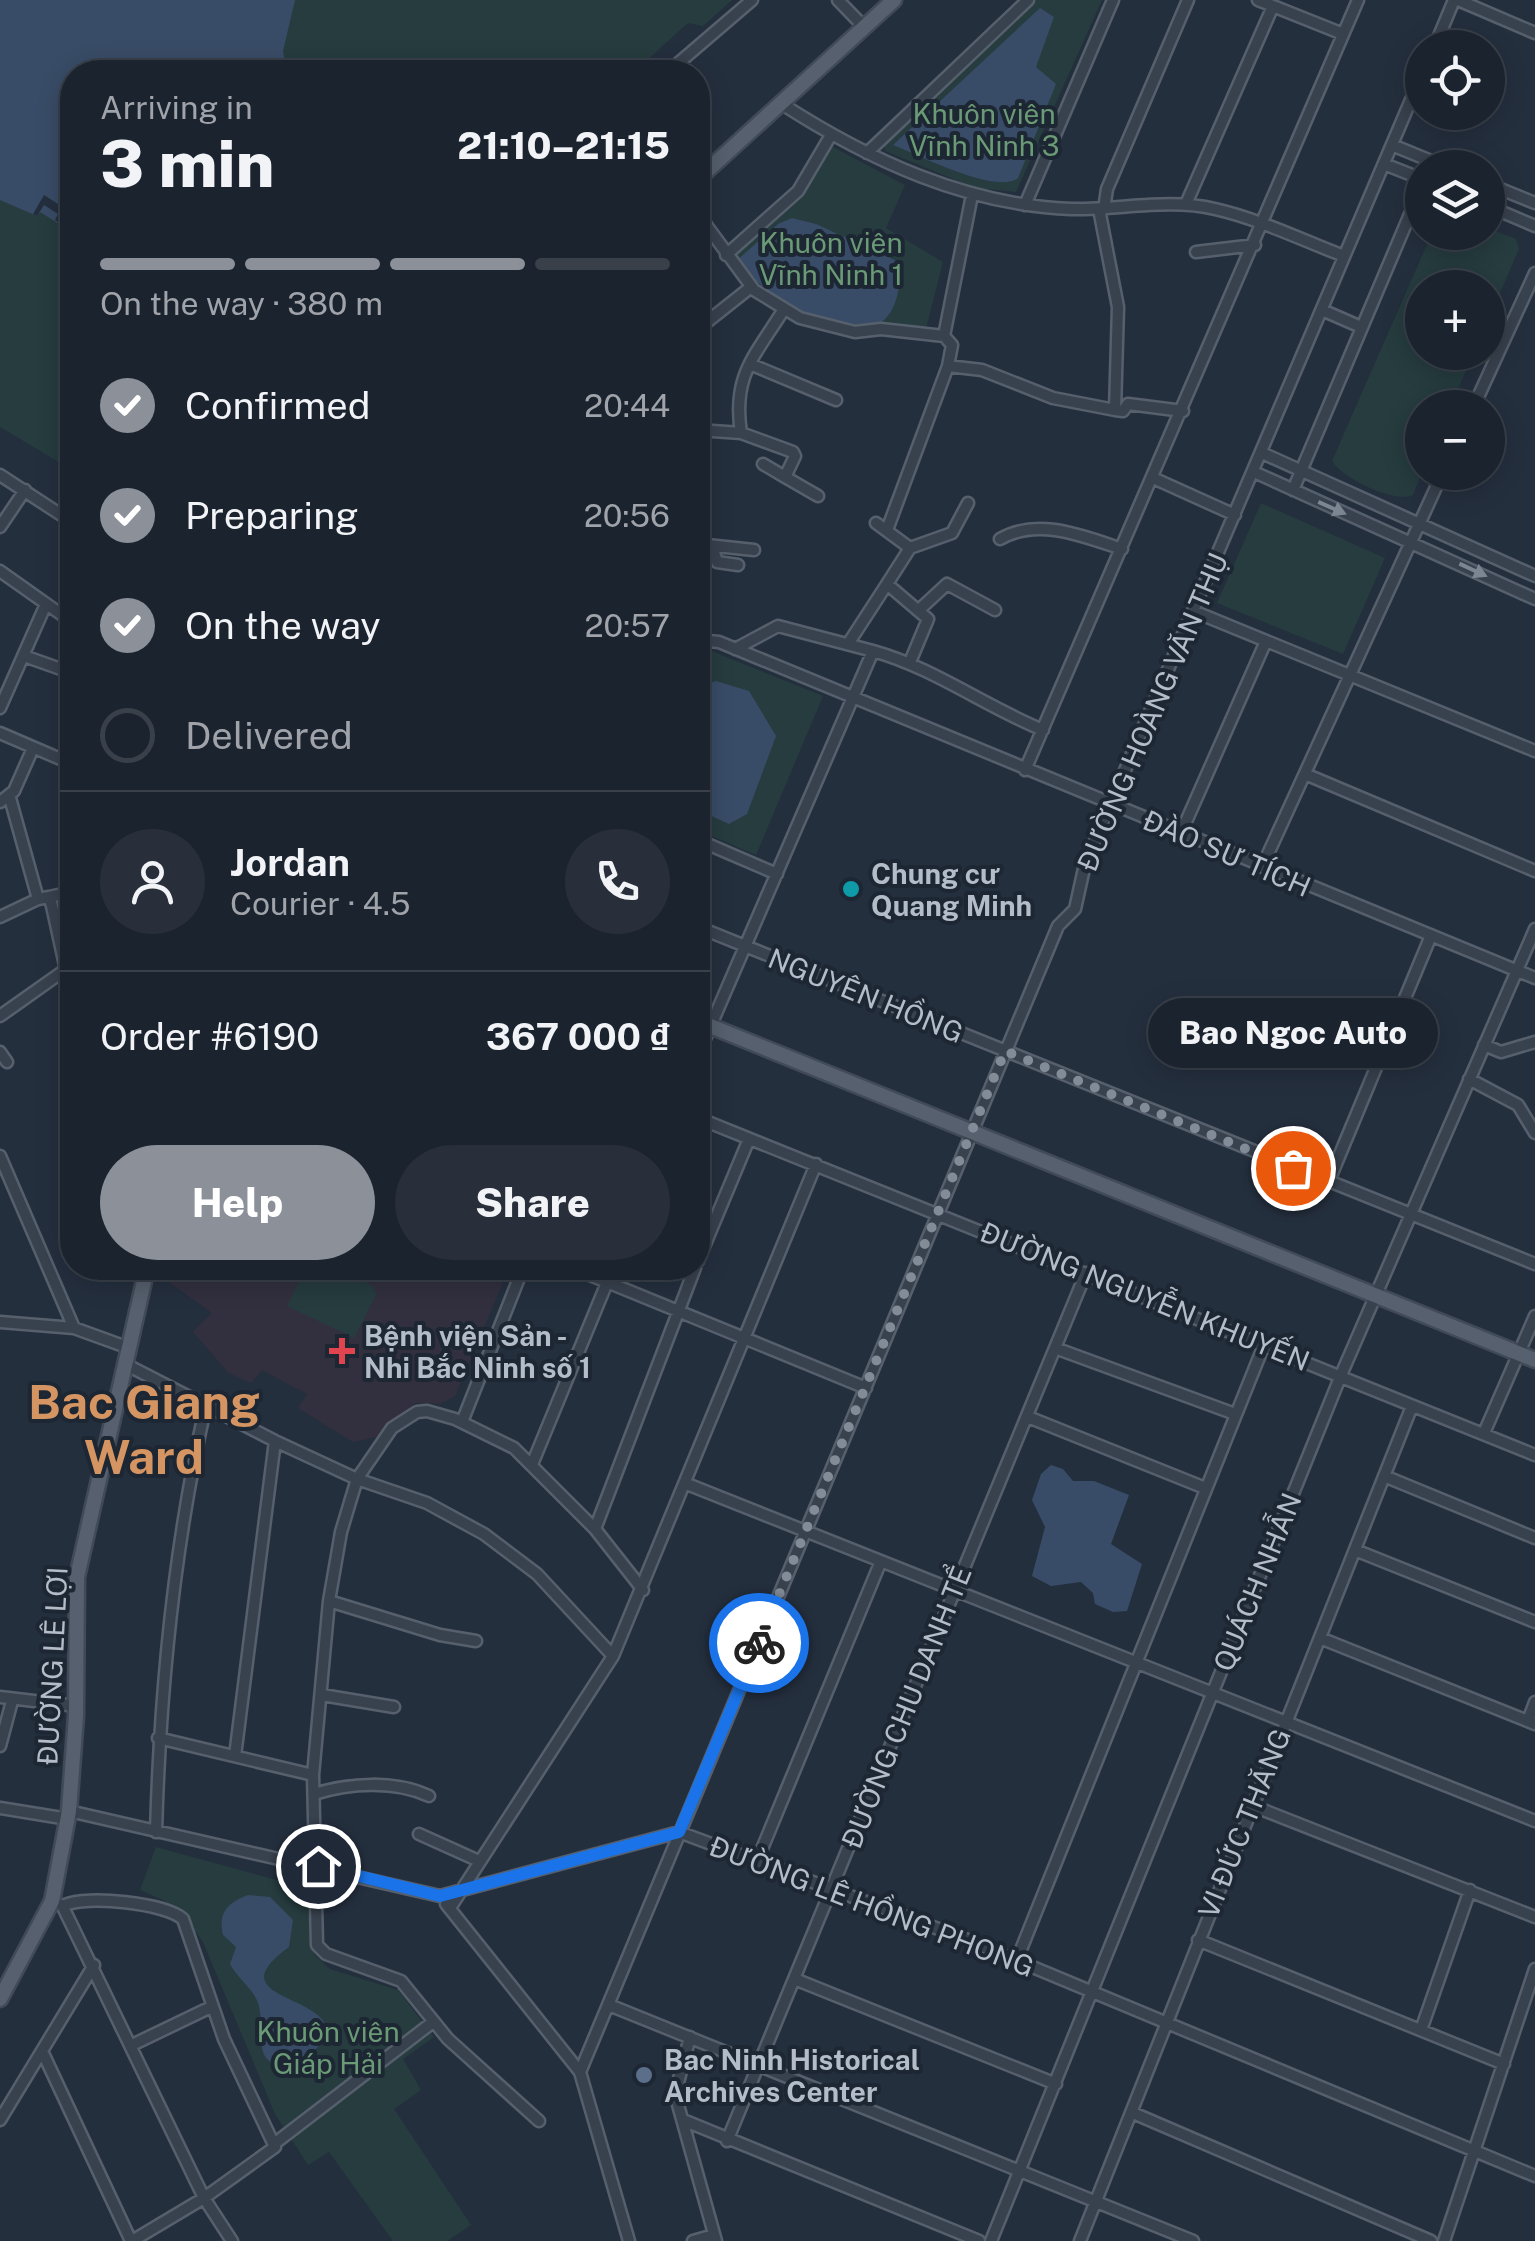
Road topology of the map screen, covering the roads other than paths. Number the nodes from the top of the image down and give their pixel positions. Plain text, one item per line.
1 (752, 0) edge
2 (838, 0) edge
3 (894, 0) edge
4 (1028, 0) edge
5 (1113, 0) edge
6 (1188, 0) edge
7 (1258, 0) edge
8 (1358, 0) edge
9 (1456, 0) edge
10 (1272, 6) junction
11 (864, 27) junction
12 (1442, 30) edge
13 (1535, 33) edge
14 (1343, 34) junction
15 (682, 60) edge
16 (782, 104) junction
17 (1405, 114) edge
18 (831, 136) junction
19 (1392, 145) junction
20 (1405, 151) edge
21 (867, 153) junction
22 (1384, 164) junction
23 (710, 168) edge
24 (1405, 174) edge
25 (1505, 191) edge
26 (972, 196) junction
27 (1535, 203) edge
28 (1186, 204) junction
29 (1025, 205) junction
30 (1101, 209) junction
31 (1505, 213) edge
32 (1405, 223) edge
33 (1264, 226) junction
34 (1535, 226) edge
35 (710, 232) edge
36 (1255, 245) junction
37 (1196, 252) dead end
38 (726, 255) junction
39 (1344, 256) junction
40 (1535, 273) edge
41 (751, 287) junction
42 (784, 309) junction
43 (1322, 310) junction
44 (710, 319) edge
45 (1361, 327) junction
46 (944, 336) junction
47 (750, 364) junction
48 (948, 366) junction
49 (1481, 390) edge
50 (836, 400) dead end
51 (1115, 410) junction
52 (1182, 410) junction
53 (710, 431) edge
54 (741, 433) junction
55 (1262, 453) junction
56 (762, 464) dead end
57 (1301, 470) junction
58 (1254, 472) junction
59 (0, 475) edge
60 (785, 478) junction
61 (1153, 478) junction
62 (25, 490) junction
63 (1293, 490) junction
64 (1436, 490) edge
65 (818, 496) dead end
66 (968, 503) dead end
67 (60, 514) edge
68 (1235, 515) junction
69 (876, 523) dead end
70 (1420, 524) junction
71 (0, 527) edge
72 (887, 530) junction
73 (1000, 538) dead end
74 (1412, 543) junction
75 (712, 546) joint
76 (910, 548) junction
77 (1122, 549) junction
78 (754, 550) dead end
79 (738, 565) dead end
80 (0, 571) edge
81 (1535, 576) edge
82 (887, 584) junction
83 (1535, 598) edge
84 (46, 604) junction
85 (920, 608) junction
86 (996, 610) dead end
87 (1193, 611) junction
88 (60, 614) edge
89 (1266, 641) junction
90 (710, 643) edge
91 (848, 644) junction
92 (735, 648) junction
93 (873, 651) junction
94 (24, 656) junction
95 (910, 662) junction
96 (60, 670) edge
97 (1347, 674) junction
98 (853, 697) junction
99 (0, 708) edge
100 (1042, 730) junction
101 (0, 733) edge
102 (33, 748) junction
103 (1535, 751) edge
104 (60, 759) edge
105 (1025, 770) junction
106 (1305, 774) junction
107 (5, 800) edge
108 (1110, 804) junction
109 (1181, 833) junction
110 (710, 845) edge
111 (1262, 867) junction
112 (1535, 871) edge
113 (777, 874) junction
114 (60, 895) edge
115 (44, 898) junction
116 (0, 918) edge
117 (1535, 929) edge
118 (710, 932) edge
119 (1430, 938) junction
120 (60, 943) edge
121 (746, 947) junction
122 (1516, 972) junction
123 (60, 974) edge
124 (1535, 978) edge
125 (710, 1011) edge
126 (0, 1016) edge
127 (710, 1027) edge
128 (1535, 1042) edge
129 (1484, 1045) junction
130 (1005, 1051) junction
131 (1469, 1079) junction
132 (1535, 1107) edge
133 (1523, 1112) junction
134 (710, 1123) edge
135 (1535, 1133) edge
136 (970, 1134) junction
137 (748, 1139) junction
138 (0, 1156) edge
139 (816, 1164) junction
140 (1328, 1183) junction
141 (937, 1212) junction
142 (1408, 1215) junction
143 (710, 1230) edge
144 (1535, 1264) edge
145 (1086, 1273) junction
146 (144, 1280) edge
147 (518, 1280) edge
148 (603, 1280) edge
149 (689, 1280) edge
150 (608, 1282) junction
151 (1374, 1295) junction
152 (677, 1309) junction
153 (1535, 1316) edge
154 (0, 1322) edge
155 (74, 1328) junction
156 (745, 1338) junction
157 (1264, 1345) junction
158 (1056, 1348) junction
159 (1517, 1352) junction
160 (127, 1356) junction
161 (1535, 1360) edge
162 (1341, 1375) junction
163 (866, 1388) junction
164 (206, 1405) junction
165 (1412, 1406) junction
166 (1235, 1414) junction
167 (1028, 1417) junction
168 (462, 1422) junction
169 (1484, 1434) junction
170 (275, 1441) junction
171 (1535, 1455) edge
172 (533, 1462) junction
173 (1384, 1476) junction
174 (357, 1479) junction
175 (687, 1484) junction
176 (1205, 1488) junction
177 (595, 1529) junction
178 (807, 1531) junction
179 (1535, 1538) edge
180 (1356, 1550) junction
181 (882, 1561) junction
182 (643, 1590) junction
183 (954, 1590) junction
184 (329, 1602) junction
185 (1535, 1622) edge
186 (1320, 1638) junction
187 (476, 1641) dead end
188 (613, 1656) junction
189 (1140, 1663) junction
190 (1213, 1692) junction
191 (322, 1695) junction
192 (6, 1699) edge
193 (1535, 1702) edge
194 (76, 1706) junction
195 (394, 1707) dead end
196 (1286, 1720) junction
197 (1532, 1723) edge
198 (158, 1738) junction
199 (0, 1746) edge
200 (235, 1756) junction
201 (313, 1775) junction
202 (314, 1794) junction
203 (429, 1796) dead end
204 (1252, 1806) junction
205 (0, 1808) edge
206 (68, 1815) junction
207 (1535, 1821) edge
208 (156, 1832) junction
209 (679, 1832) junction
210 (419, 1834) dead end
211 (479, 1861) junction
212 (757, 1861) junction
213 (318, 1866) junction
214 (832, 1889) junction
215 (1470, 1890) junction
216 (457, 1894) junction
217 (440, 1896) junction
218 (58, 1903) junction
219 (450, 1908) junction
220 (1535, 1917) edge
221 (1198, 1940) junction
222 (1016, 1962) junction
223 (94, 1965) junction
224 (1535, 1968) edge
225 (797, 1980) junction
226 (1092, 1994) junction
227 (0, 1999) edge
228 (609, 2005) junction
229 (212, 2007) junction
230 (433, 2022) junction
231 (1164, 2025) junction
232 (1422, 2030) junction
233 (690, 2037) junction
234 (132, 2045) junction
235 (42, 2051) junction
236 (760, 2064) junction
237 (1504, 2064) junction
238 (580, 2072) junction
239 (1056, 2084) junction
240 (1132, 2113) junction
241 (0, 2120) edge
242 (683, 2120) junction
243 (539, 2121) dead end
244 (727, 2141) junction
245 (274, 2144) junction
246 (1474, 2152) junction
247 (1021, 2169) junction
248 (1535, 2176) edge
249 (204, 2198) junction
250 (1098, 2199) junction
251 (1168, 2236) edge
252 (715, 2238) edge
253 (131, 2241) edge
254 (232, 2241) edge
255 (629, 2241) edge
256 (693, 2241) edge
257 (980, 2241) edge
258 (991, 2241) edge
259 (1080, 2241) edge
260 (1194, 2241) edge
261 (1431, 2241) edge
262 (1444, 2241) edge

1 - 15 street
2 - 11 street
3 - 11 main road
4 - 21 street
5 - 29 street
6 - 30 street
7 - 10 street
8 - 14 street
9 - 12 street
9 - 13 street
10 - 14 street
10 - 28 street
11 - 16 main road
14 - 33 street
16 - 18 street
16 - 23 main road
17 - 19 street, ĐƯỜNG HOÀNG VĂN THỤ
18 - 21 street
18 - 38 street
19 - 20 street
19 - 22 street, ĐƯỜNG HOÀNG VĂN THỤ
21 - 26 street
22 - 24 street
22 - 39 street, ĐƯỜNG HOÀNG VĂN THỤ
25 - 27 street
26 - 29 street
26 - 46 street
28 - 30 street
28 - 33 street
29 - 30 street
30 - 51 street
31 - 34 street
32 - 45 street
33 - 36 street
33 - 39 street
35 - 38 street
36 - 37 street
36 - 52 street
38 - 41 street
39 - 43 street, ĐƯỜNG HOÀNG VĂN THỤ
40 - 49 street
41 - 42 street
41 - 44 street
42 - 46 street
42 - 47 street
43 - 45 street
43 - 55 street, ĐƯỜNG HOÀNG VĂN THỤ
45 - 57 street
46 - 48 street
47 - 50 street
47 - 54 street
48 - 51 street
48 - 72 street
51 - 52 street
52 - 61 street
53 - 54 street
54 - 60 street
55 - 57 street
55 - 58 street, ĐƯỜNG HOÀNG VĂN THỤ
56 - 60 street
57 - 63 street
57 - 70 street
58 - 63 street
58 - 68 street, ĐƯỜNG HOÀNG VĂN THỤ
59 - 62 street
60 - 65 street
61 - 68 street
61 - 77 street
62 - 67 street
62 - 71 street
63 -> 74 street
64 - 70 street
66 - 76 street
68 - 87 street, ĐƯỜNG HOÀNG VĂN THỤ
69 - 72 street
70 - 74 street
70 - 81 street
72 - 76 street
73 - 77 street
74 -> 83 street
74 - 97 street
75 - 78 street
75 - 79 street
76 - 82 street
77 - 100 street
80 - 84 street
82 - 85 street
82 - 91 street
84 - 88 street
84 - 94 street
85 - 86 street
85 - 95 street
87 - 89 street
87 - 108 street, ĐƯỜNG HOÀNG VĂN THỤ
89 - 97 street
89 - 109 street
90 - 92 street, ĐÀO SƯ TÍCH
91 - 92 street
91 - 93 street
92 - 98 street, ĐÀO SƯ TÍCH
93 - 95 street
93 - 98 street
94 - 96 street
94 - 99 street
95 - 100 street
97 - 103 street
97 - 106 street
98 - 105 street, ĐÀO SƯ TÍCH
98 - 113 street
100 - 105 street
101 - 102 street
102 - 104 street
102 - 107 street
105 - 108 street, ĐÀO SƯ TÍCH
106 - 111 street
106 - 112 street
107 - 115 street
108 - 109 street, ĐÀO SƯ TÍCH
108 - 130 street, ĐƯỜNG HOÀNG VĂN THỤ
109 - 111 street, ĐÀO SƯ TÍCH
110 - 113 street
111 - 119 street, ĐÀO SƯ TÍCH
113 - 121 street
114 - 115 street
115 - 116 street
115 - 120 street
117 - 122 street, QUÁCH NHẪN
118 - 121 street, NGUYÊN HỒNG
119 - 122 street, ĐÀO SƯ TÍCH
119 - 140 street
121 - 125 street
121 - 130 street, NGUYÊN HỒNG
122 - 124 street, ĐÀO SƯ TÍCH
122 - 129 street, QUÁCH NHẪN
123 - 126 street
127 - 136 main road
128 - 129 street
129 - 131 street, QUÁCH NHẪN
130 - 136 street, ĐƯỜNG HOÀNG VĂN THỤ
130 - 140 street, NGUYÊN HỒNG
131 - 133 street
131 - 142 street, QUÁCH NHẪN
132 - 133 street
133 - 135 street
134 - 137 street, ĐƯỜNG NGUYỄN KHUYẾN
136 - 141 street, ĐƯỜNG HOÀNG VĂN THỤ
136 - 151 main road
137 - 139 street, ĐƯỜNG NGUYỄN KHUYẾN
137 - 143 street
138 - 155 street
139 - 141 street, ĐƯỜNG NGUYỄN KHUYẾN
139 - 156 street
140 - 142 street, NGUYÊN HỒNG
141 - 145 street, ĐƯỜNG NGUYỄN KHUYẾN
141 - 163 street, ĐƯỜNG HOÀNG VĂN THỤ
142 - 144 street, NGUYÊN HỒNG
142 - 151 street, QUÁCH NHẪN
145 - 157 street, ĐƯỜNG NGUYỄN KHUYẾN
145 - 158 street, ĐƯỜNG CHU DANH TỂ
146 - 160 main road, ĐƯỜNG LÊ LỢI
147 - 168 street
148 - 150 street
149 - 152 street
150 - 152 street
150 - 172 street
151 - 159 main road
151 - 162 street, QUÁCH NHẪN
152 - 156 street
152 - 177 street
153 - 159 street
154 - 155 street
155 - 160 street
156 - 163 street
156 - 175 street
157 - 162 street, ĐƯỜNG NGUYỄN KHUYẾN
157 - 166 street
158 - 166 street
158 - 167 street, ĐƯỜNG CHU DANH TỂ
159 - 161 main road
159 - 169 street
160 - 164 street
160 - 194 main road, ĐƯỜNG LÊ LỢI
162 - 165 street, ĐƯỜNG NGUYỄN KHUYẾN
162 - 190 street, QUÁCH NHẪN
163 - 178 street, ĐƯỜNG HOÀNG VĂN THỤ
164 - 170 street
164 - 198 street
165 - 169 street, ĐƯỜNG NGUYỄN KHUYẾN
165 - 173 street, VI ĐỨC THĂNG
166 - 176 street
167 - 176 street
167 - 183 street, ĐƯỜNG CHU DANH TỂ
168 - 172 street
168 - 174 street
169 - 171 street, ĐƯỜNG NGUYỄN KHUYẾN
170 - 174 street
170 - 200 street
172 - 177 street
173 - 179 street
173 - 180 street, VI ĐỨC THĂNG
174 - 184 street
174 - 188 street
175 - 178 street
175 - 182 street
176 - 189 street
177 - 182 street
178 - 181 street
178 - 209 street, ĐƯỜNG HOÀNG VĂN THỤ
180 - 185 street
180 - 186 street, VI ĐỨC THĂNG
181 - 183 street
181 - 212 street
182 - 188 street
183 - 189 street
183 - 214 street, ĐƯỜNG CHU DANH TỂ
184 - 187 street
184 - 191 street
186 - 196 street, VI ĐỨC THĂNG
186 - 197 street
188 - 211 street
189 - 190 street
189 - 222 street
190 - 196 street
190 - 226 street, QUÁCH NHẪN
191 - 195 street
191 - 201 street
192 - 194 street
192 - 199 street
193 - 197 street
194 - 206 main road, ĐƯỜNG LÊ LỢI
196 - 204 street, VI ĐỨC THĂNG
196 - 207 street
198 - 200 street
198 - 208 street
200 - 201 street
201 - 202 street
202 - 203 street
202 - 213 street
204 - 215 street
204 - 221 street, VI ĐỨC THĂNG
205 - 206 street, ĐƯỜNG LÊ HỒNG PHONG
206 - 208 street, ĐƯỜNG LÊ HỒNG PHONG
206 - 218 main road, ĐƯỜNG LÊ LỢI
208 - 213 street, ĐƯỜNG LÊ HỒNG PHONG
209 - 212 street, ĐƯỜNG LÊ HỒNG PHONG
209 - 216 street, ĐƯỜNG LÊ HỒNG PHONG
209 - 228 street, ĐƯỜNG HOÀNG VĂN THỤ
210 - 211 street
211 - 216 street
212 - 214 street, ĐƯỜNG LÊ HỒNG PHONG
213 - 217 street, ĐƯỜNG LÊ HỒNG PHONG
213 - 230 street
214 - 222 street, ĐƯỜNG LÊ HỒNG PHONG
214 - 225 street, ĐƯỜNG CHU DANH TỂ
215 - 220 street
215 - 232 street
216 - 217 street, ĐƯỜNG LÊ HỒNG PHONG
216 - 219 street
217 - 219 street
218 - 223 street
218 - 227 main road, ĐƯỜNG LÊ LỢI
218 - 229 street
219 - 238 street
221 - 231 street, VI ĐỨC THĂNG
221 - 232 street
222 - 226 street, ĐƯỜNG LÊ HỒNG PHONG
223 - 234 street
223 - 235 street
224 - 237 street
225 - 236 street, ĐƯỜNG CHU DANH TỂ
225 - 239 street
226 - 231 street, ĐƯỜNG LÊ HỒNG PHONG
226 - 239 street, QUÁCH NHẪN
228 - 233 street
228 - 238 street, ĐƯỜNG HOÀNG VĂN THỤ
229 - 234 street
229 - 245 street
230 - 243 street
230 - 245 street
231 - 240 street, VI ĐỨC THĂNG
231 - 246 street, ĐƯỜNG LÊ HỒNG PHONG
232 - 237 street
233 - 236 street
233 - 242 street
234 - 249 street
235 - 241 street
235 - 253 street
236 - 244 street, ĐƯỜNG CHU DANH TỂ
236 - 247 street
237 - 246 street
238 - 255 street
239 - 247 street, QUÁCH NHẪN
240 - 250 street, VI ĐỨC THĂNG
240 - 261 street
242 - 244 street
242 - 252 street
244 - 257 street
245 - 249 street
246 - 248 street, ĐƯỜNG LÊ HỒNG PHONG
246 - 262 street
247 - 250 street
247 - 258 street, QUÁCH NHẪN
249 - 253 street
249 - 254 street
250 - 251 street
250 - 259 street, VI ĐỨC THĂNG
251 - 260 street
252 - 256 street

